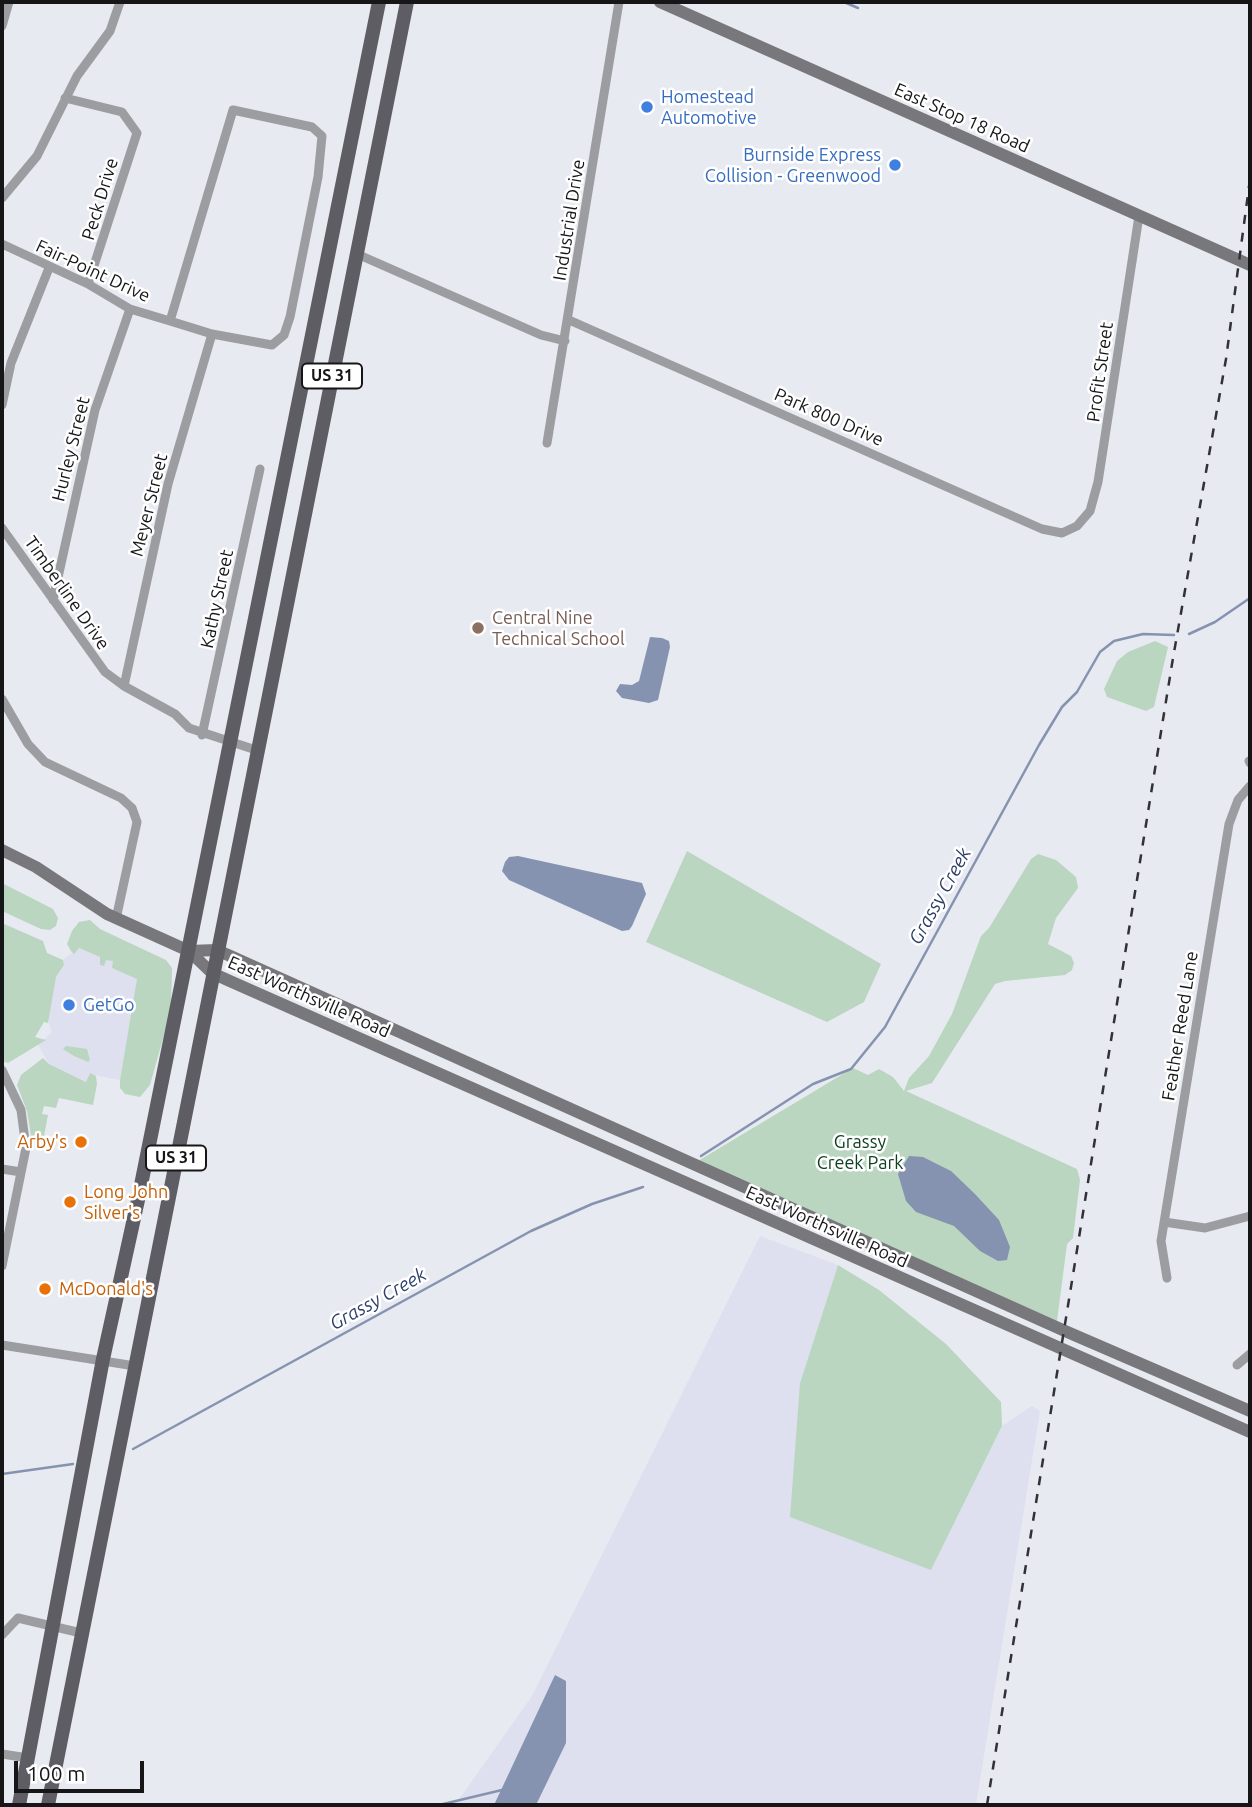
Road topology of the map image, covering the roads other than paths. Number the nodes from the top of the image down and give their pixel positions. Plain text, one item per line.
1 (9, 2) edge
2 (120, 2) edge
3 (379, 2) edge
4 (407, 2) edge
5 (619, 2) edge
6 (660, 2) edge
7 (2, 26) edge
8 (65, 98) junction
9 (2, 198) edge
10 (1139, 216) junction
11 (2, 244) edge
12 (357, 254) junction
13 (1250, 265) edge
14 (49, 268) junction
15 (88, 284) junction
16 (130, 309) junction
17 (569, 320) junction
18 (170, 321) junction
19 (212, 334) junction
20 (565, 341) junction
21 (2, 405) edge
22 (547, 443) dead end
23 (260, 469) dead end
24 (1076, 526) joint
25 (2, 528) edge
26 (53, 600) junction
27 (124, 687) junction
28 (2, 699) edge
29 (202, 735) junction
30 (230, 743) junction
31 (256, 750) junction
32 (1250, 786) edge
33 (2, 850) edge
34 (116, 919) junction
35 (217, 950) junction
36 (189, 951) junction
37 (212, 973) junction
38 (2, 1070) edge
39 (2, 1169) edge
40 (20, 1172) junction
41 (1250, 1216) edge
42 (1164, 1222) junction
43 (2, 1266) edge
44 (1167, 1278) dead end
45 (2, 1345) edge
46 (1250, 1353) edge
47 (103, 1359) junction
48 (1237, 1365) dead end
49 (135, 1366) junction
50 (1250, 1411) edge
51 (1250, 1432) edge
52 (53, 1625) junction
53 (80, 1633) junction
54 (2, 1635) edge
55 (2, 1754) edge
56 (28, 1758) junction
57 (19, 1805) edge
58 (48, 1805) edge

1 - 7 street
2 - 8 street
3 - 30 main road, US 31
4 - 12 main road, US 31
5 - 17 street, Industrial Drive
6 - 10 main road, East Stop 18 Road
8 - 9 street
8 - 15 street, Peck Drive
10 - 13 main road, East Stop 18 Road
10 - 24 street, Profit Street
11 - 14 street, Fair-Point Drive
12 - 20 street
12 - 31 main road, US 31
14 - 15 street, Fair-Point Drive
14 - 21 street
15 - 16 street, Fair-Point Drive
16 - 18 street, Fair-Point Drive
16 - 26 street, Hurley Street
17 - 20 street, Industrial Drive
17 - 24 street, Park 800 Drive
18 - 19 street, Fair-Point Drive
18 - 19 street
19 - 27 street, Meyer Street
20 - 22 street, Industrial Drive
23 - 29 street, Kathy Street
25 - 26 street, Timberline Drive
26 - 27 street, Timberline Drive
27 - 29 street, Timberline Drive
28 - 34 street
29 - 30 street, Timberline Drive
30 - 31 street, Timberline Drive
30 - 36 main road, US 31
31 - 35 main road, US 31
32 - 42 street, Feather Reed Lane
33 - 34 main road
34 - 36 main road
35 - 36 main road, East Worthsville Road
35 - 37 main road, US 31
35 - 50 main road, East Worthsville Road
36 - 37 main road, East Worthsville Road
36 - 47 main road, US 31
37 - 49 main road, US 31
37 - 51 main road, East Worthsville Road
38 - 40 street
39 - 40 street
40 - 43 street
41 - 42 street
42 - 44 street, Feather Reed Lane
45 - 47 street
46 - 48 street
47 - 49 street
47 - 52 main road, US 31
49 - 53 main road, US 31
52 - 53 street
52 - 54 street
52 - 56 main road, US 31
53 - 58 main road, US 31
55 - 56 street
56 - 57 main road, US 31

